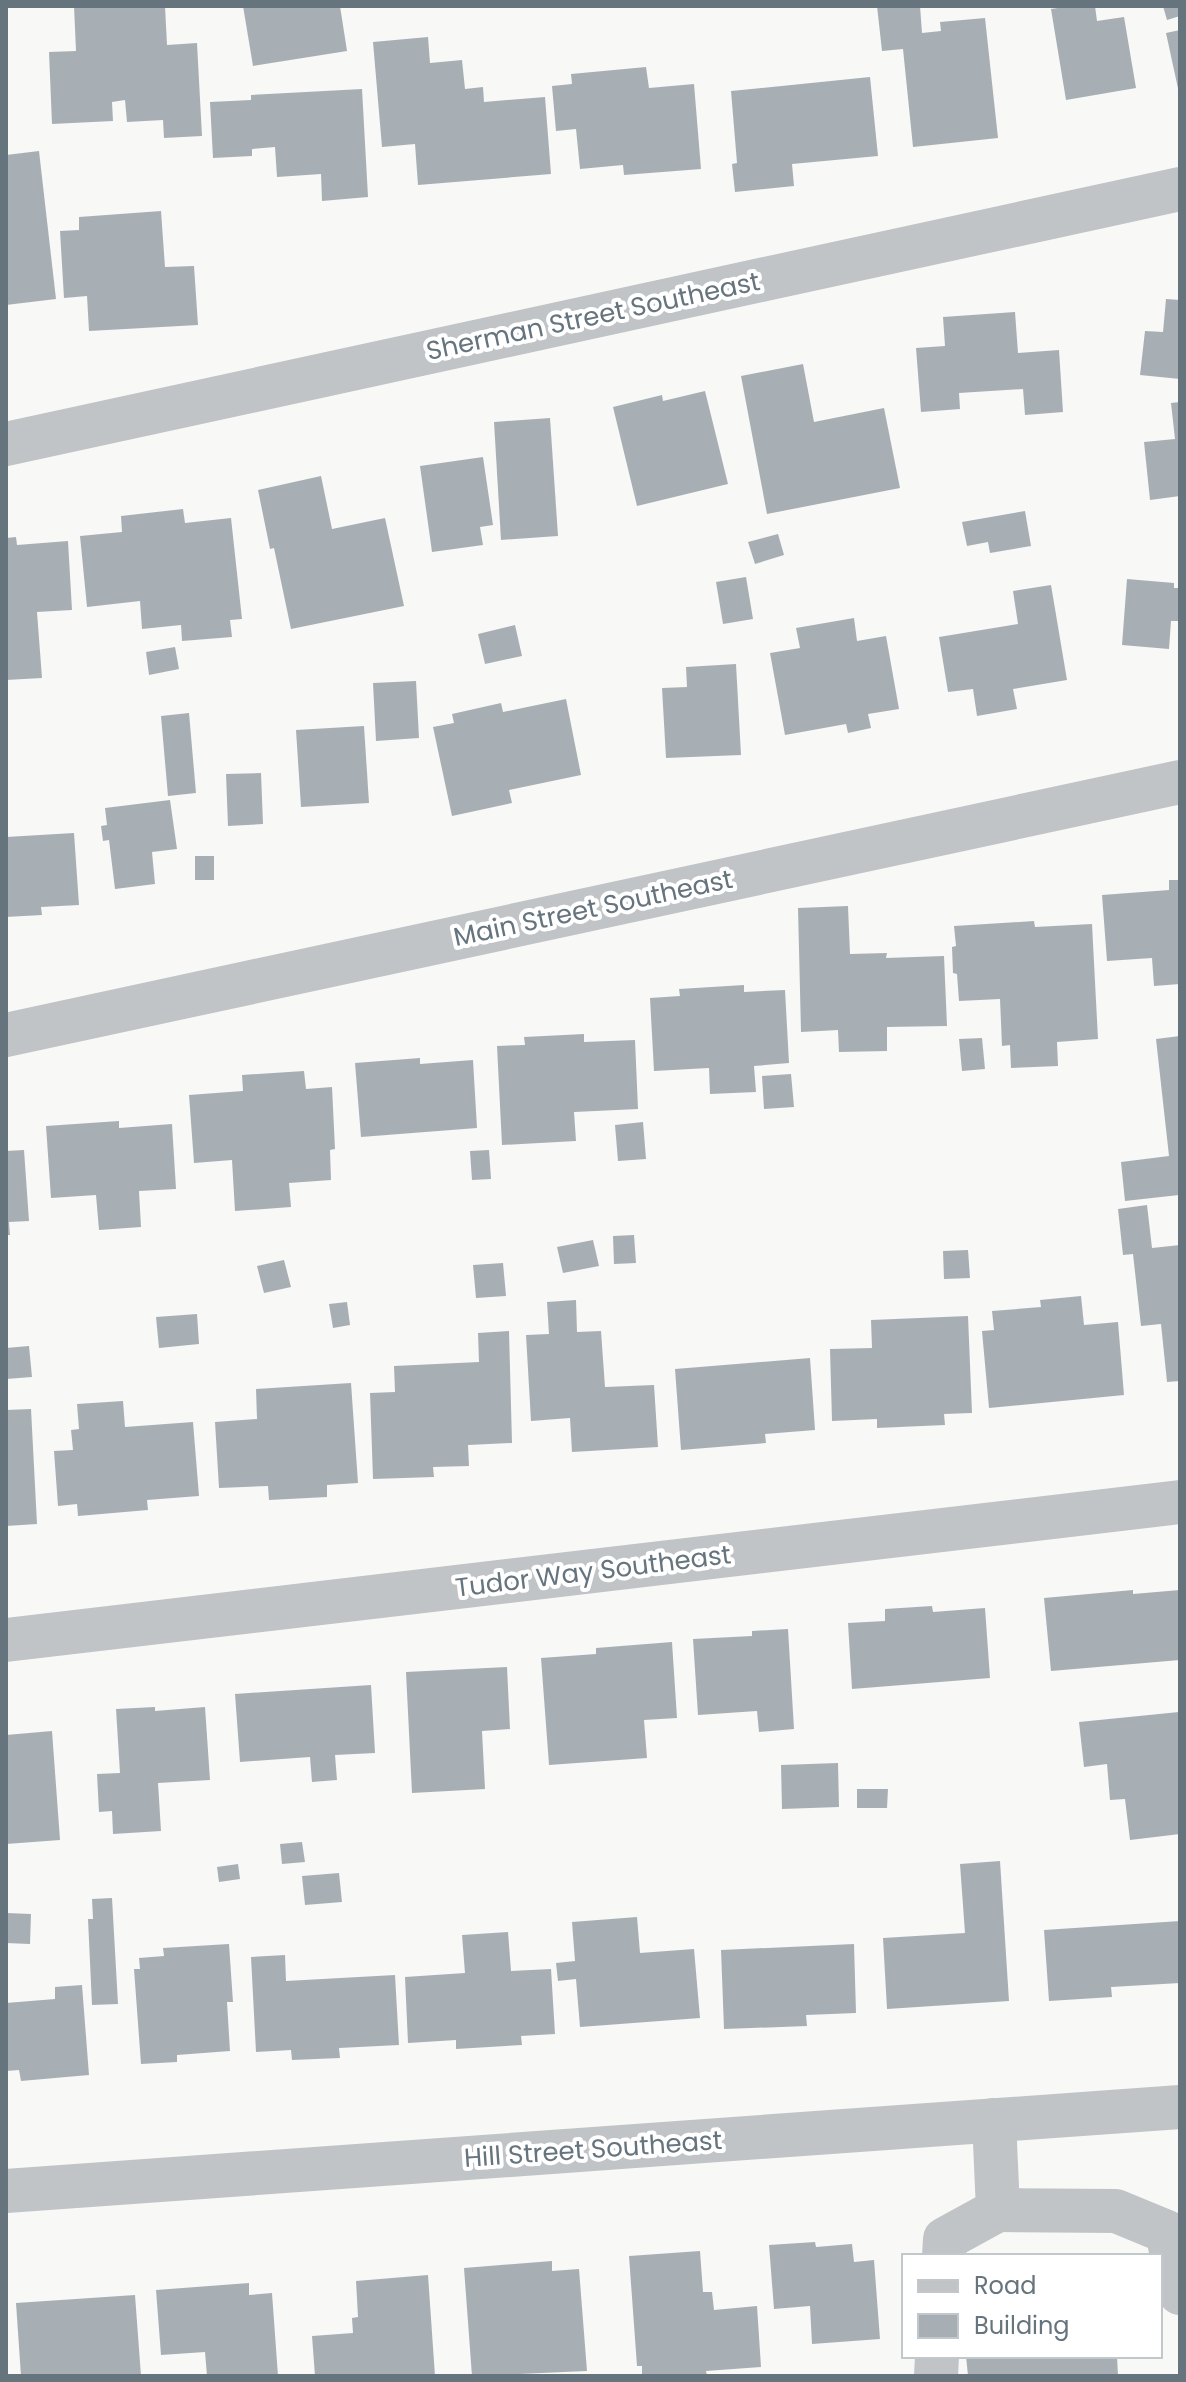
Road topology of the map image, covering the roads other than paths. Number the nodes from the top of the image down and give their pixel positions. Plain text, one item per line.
1 (1180, 189) edge
2 (6, 444) edge
3 (1180, 782) edge
4 (6, 1035) edge
5 (1180, 1502) edge
6 (6, 1640) edge
7 (1180, 2107) edge
8 (994, 2120) junction
9 (6, 2191) edge
10 (998, 2210) junction
11 (944, 2254) edge
12 (1180, 2293) edge

1 - 2 street, Sherman Street Southeast
3 - 4 street, Main Street Southeast
5 - 6 street, Tudor Way Southeast
7 - 8 street, Hill Street Southeast
8 - 9 street, Hill Street Southeast
8 - 10 street
10 - 11 street
10 - 12 street

